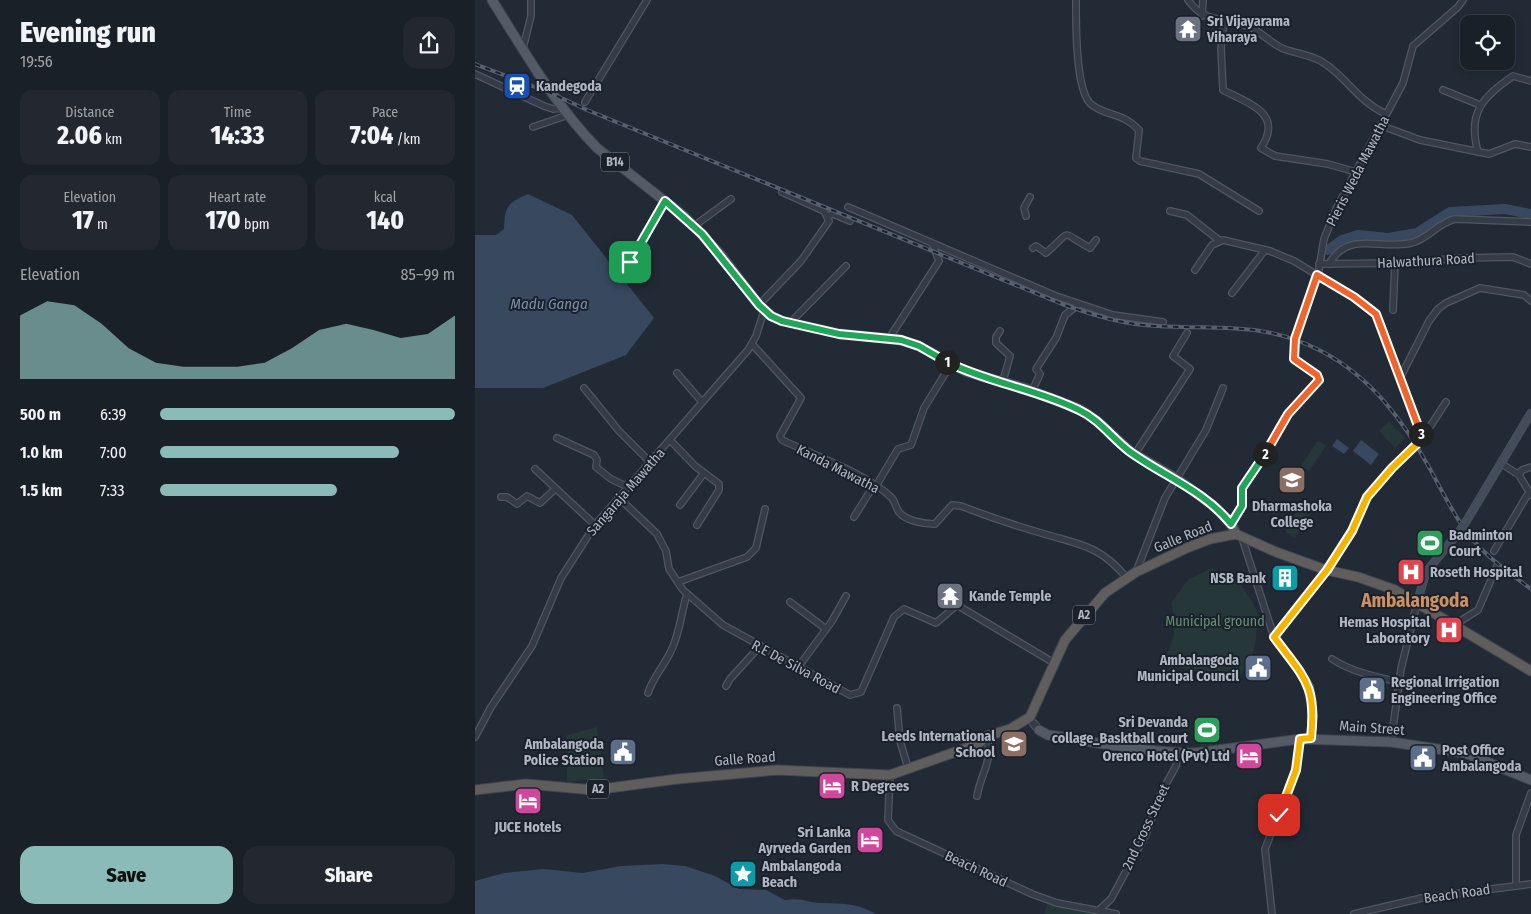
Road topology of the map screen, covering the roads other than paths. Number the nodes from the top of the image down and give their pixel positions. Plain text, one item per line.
1 (492, 0) edge
2 (531, 0) edge
3 (647, 0) edge
4 (1075, 0) edge
5 (1188, 0) edge
6 (1203, 0) edge
7 (1463, 0) edge
8 (1201, 16) junction
9 (1224, 21) junction
10 (523, 48) junction
11 (475, 74) edge
12 (1531, 81) edge
13 (1443, 90) dead end
14 (585, 102) dead end
15 (1480, 105) junction
16 (565, 111) junction
17 (1386, 114) junction
18 (1380, 125) junction
19 (533, 127) dead end
20 (1531, 147) edge
21 (1478, 152) junction
22 (1356, 172) junction
23 (782, 192) dead end
24 (1030, 197) dead end
25 (731, 199) dead end
26 (665, 201) junction
27 (848, 207) dead end
28 (1170, 210) dead end
29 (1259, 211) dead end
30 (828, 216) junction
31 (1026, 216) dead end
32 (850, 221) dead end
33 (1531, 222) edge
34 (694, 226) junction
35 (1097, 240) dead end
36 (1221, 240) junction
37 (933, 245) junction
38 (1033, 248) dead end
39 (1265, 250) junction
40 (630, 262) dead end
41 (1319, 264) junction
42 (1329, 264) junction
43 (1395, 264) junction
44 (1531, 264) edge
45 (846, 266) dead end
46 (1195, 270) dead end
47 (1317, 275) junction
48 (1232, 293) dead end
49 (1531, 301) edge
50 (1079, 304) junction
51 (761, 308) junction
52 (1393, 310) dead end
53 (1163, 322) dead end
54 (790, 323) junction
55 (1000, 331) dead end
56 (1187, 333) dead end
57 (890, 337) junction
58 (752, 344) junction
59 (951, 364) junction
60 (677, 373) dead end
61 (1401, 376) junction
62 (1003, 381) junction
63 (584, 388) dead end
64 (1223, 388) dead end
65 (1032, 391) junction
66 (702, 402) junction
67 (1446, 402) dead end
68 (1531, 413) edge
69 (557, 438) dead end
70 (1422, 439) junction
71 (669, 440) junction
72 (1135, 454) junction
73 (651, 463) junction
74 (1502, 464) junction
75 (1531, 467) edge
76 (535, 469) dead end
77 (705, 473) junction
78 (1519, 475) junction
79 (1177, 479) junction
80 (875, 485) junction
81 (628, 487) junction
82 (555, 489) junction
83 (1530, 493) edge
84 (501, 497) dead end
85 (618, 497) junction
86 (680, 505) dead end
87 (765, 509) dead end
88 (854, 517) dead end
89 (1231, 524) junction
90 (595, 525) junction
91 (697, 525) dead end
92 (1239, 536) junction
93 (1494, 551) dead end
94 (1497, 566) dead end
95 (1327, 570) junction
96 (1136, 572) junction
97 (1127, 578) junction
98 (678, 582) junction
99 (687, 594) junction
100 (846, 596) dead end
101 (790, 602) dead end
102 (1417, 603) junction
103 (1453, 625) junction
104 (826, 629) junction
105 (1274, 637) junction
106 (760, 646) junction
107 (1332, 659) dead end
108 (1054, 663) junction
109 (799, 666) junction
110 (1531, 671) edge
111 (1048, 679) junction
112 (1399, 682) junction
113 (726, 686) dead end
114 (648, 693) dead end
115 (897, 708) dead end
116 (1033, 722) junction
117 (1010, 729) junction
118 (1039, 730) joint
119 (987, 736) junction
120 (475, 737) edge
121 (1311, 738) junction
122 (1300, 739) junction
123 (1391, 742) junction
124 (1178, 753) junction
125 (908, 768) junction
126 (890, 775) junction
127 (1531, 780) edge
128 (475, 790) edge
129 (1531, 793) edge
130 (977, 796) dead end
131 (1531, 884) edge
132 (1516, 886) junction
133 (1111, 899) junction
134 (1099, 910) junction
135 (1115, 914) edge
136 (1273, 914) edge
137 (1354, 914) edge

1 - 10 main road, B14
2 - 10 street
3 - 14 street
4 - 29 street
5 - 8 street
6 - 8 street
7 - 17 street, Pieris Weda Mawatha
8 - 9 street
9 - 17 street
9 - 22 street
10 - 16 main road, B14
11 - 16 street
12 - 15 street
13 - 15 street
15 - 21 street
16 - 19 street
16 - 26 main road, B14
17 - 18 street, Pieris Weda Mawatha
18 - 21 street
18 - 22 street, Pieris Weda Mawatha
20 - 21 street
22 - 41 street, Pieris Weda Mawatha
23 - 30 street
24 - 31 street
25 - 34 street
26 - 34 main road, B14
26 - 40 street
27 - 37 street
28 - 36 street
30 - 32 street
30 - 51 street
33 - 42 street
34 - 51 main road, B14
35 - 38 street
36 - 39 street
36 - 46 street
37 - 50 street
37 - 57 street
39 - 47 street
39 - 48 street
41 - 42 street, Halwathura Road
41 - 47 street, Pieris Weda Mawatha
42 - 43 street, Halwathura Road
43 - 44 street, Halwathura Road
43 - 52 street
45 - 54 street
47 - 61 street
47 - 89 street, Pieris Weda Mawatha
49 - 61 street
50 - 53 street
50 - 65 street
51 - 54 main road, B14
51 - 58 street, Sangaraja Mawatha
54 - 57 main road, B14
55 - 62 street
56 - 72 street
57 - 59 main road, B14
58 - 66 street, Sangaraja Mawatha
58 - 80 street, Kanda Mawatha
59 - 62 main road, B14
59 - 80 street
60 - 66 street
61 - 70 street
62 - 65 main road, B14
63 - 73 street
64 - 79 street
65 - 72 main road, B14
66 - 71 street, Sangaraja Mawatha
67 - 70 street
68 - 74 main road
69 - 81 street
70 - 95 street
71 - 73 street, Sangaraja Mawatha
71 - 77 street
72 - 79 main road, B14
73 - 81 street, Sangaraja Mawatha
74 - 78 street
74 - 102 main road, bridge
75 - 78 street
76 - 82 street
77 - 86 street
77 - 91 street
78 - 83 street
79 - 89 main road, B14
79 - 96 street
80 - 88 street
80 - 97 street, Kanda Mawatha
81 - 85 street, Sangaraja Mawatha
82 - 84 street
82 - 90 street
83 - 93 street
85 - 90 street, Sangaraja Mawatha
85 - 98 street, R.E De Silva Road
87 - 98 street
89 - 92 main road, B14
90 - 120 street, Sangaraja Mawatha
92 - 95 highway
92 - 96 highway, Galle Road / A2
92 - 105 street
94 - 103 street
95 - 102 highway
95 - 105 street
96 - 97 highway, Galle Road / A2
97 - 108 highway, Galle Road / A2
98 - 99 street, R.E De Silva Road
99 - 106 street, R.E De Silva Road
99 - 114 street
100 - 104 street
101 - 104 street
102 - 103 highway
102 - 112 street
103 - 110 highway
104 - 109 street
105 - 121 street
106 - 109 street, R.E De Silva Road
106 - 113 street
107 - 112 street
108 - 109 street, R.E De Silva Road
108 - 111 highway, Galle Road / A2
111 - 116 highway, Galle Road / A2
111 - 117 highway, Galle Road / A2
112 - 123 street
115 - 125 street
116 - 117 highway, Galle Road / A2
116 - 118 street, Main Street
117 - 119 highway, Galle Road / A2
118 - 124 main road, Main Street
119 - 125 highway, Galle Road / A2
119 - 130 street
121 - 122 main road, Main Street
121 - 123 main road, Main Street
122 - 124 main road, Main Street
122 - 136 street
123 - 127 main road, Main Street
124 - 133 street, 2nd Cross Street
125 - 126 highway, Galle Road / A2
126 - 128 highway, Galle Road / A2
126 - 134 street, Beach Road
129 - 132 street
131 - 132 street, Beach Road
132 - 137 street, Beach Road
133 - 134 street, 2nd Cross Street
133 - 135 street
134 - 135 street, Beach Road

